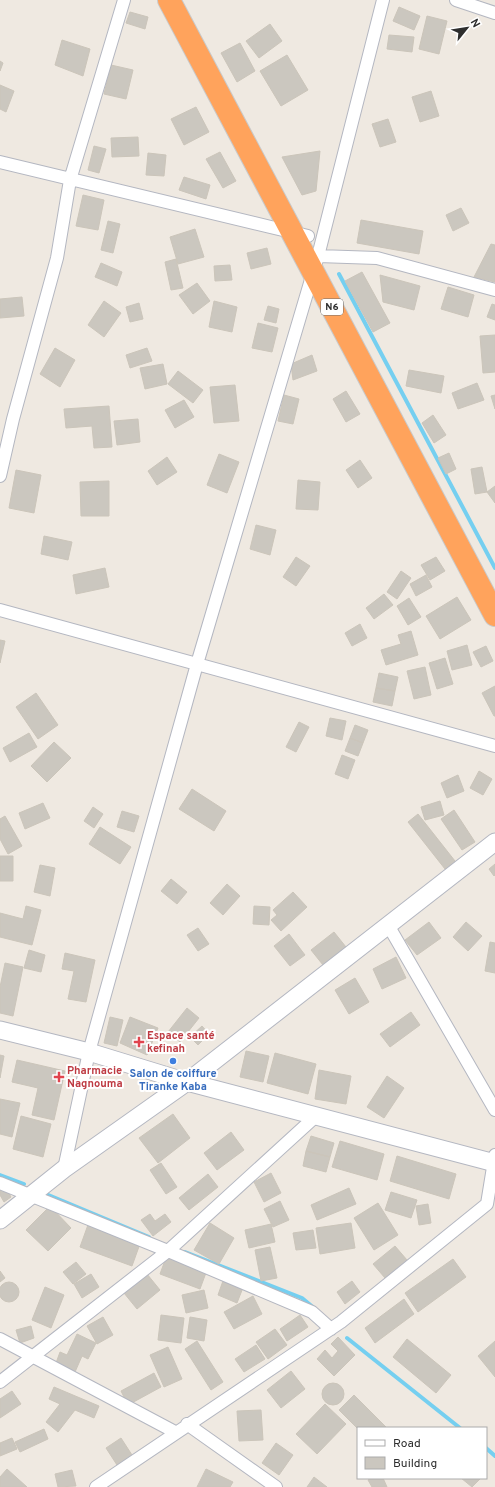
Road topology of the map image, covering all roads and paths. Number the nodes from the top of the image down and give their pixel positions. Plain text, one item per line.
1 (124, 0) edge
2 (169, 0) edge
3 (182, 0) edge
4 (383, 0) edge
5 (456, 0) edge
6 (495, 13) edge
7 (0, 162) edge
8 (70, 180) junction
9 (299, 234) junction
10 (316, 264) junction
11 (495, 290) edge
12 (0, 476) edge
13 (495, 589) edge
14 (0, 610) edge
15 (495, 615) edge
16 (197, 664) junction
17 (495, 746) edge
18 (495, 842) edge
19 (388, 925) junction
20 (0, 1030) edge
21 (89, 1052) junction
22 (187, 1082) junction
23 (495, 1110) edge
24 (316, 1116) junction
25 (494, 1160) edge
26 (64, 1169) junction
27 (0, 1183) edge
28 (33, 1196) junction
29 (0, 1220) edge
30 (168, 1250) junction
31 (331, 1329) junction
32 (0, 1339) edge
33 (32, 1356) junction
34 (0, 1382) edge
35 (187, 1424) junction
36 (175, 1432) junction
37 (272, 1486) edge
38 (96, 1487) edge

1 - 8 street
2 - 9 highway, N6
3 - 9 highway, N6
4 - 10 street
5 - 6 street
7 - 8 street
8 - 9 street
8 - 12 street
9 - 10 highway, N6
10 - 11 street
10 - 13 highway, N6
10 - 15 highway, N6
10 - 16 street
14 - 16 street
16 - 17 street
16 - 21 street
18 - 19 street
19 - 22 street
19 - 23 street
20 - 21 street
21 - 22 street
21 - 26 street
22 - 24 street
22 - 26 street
24 - 25 street
24 - 30 street
25 - 31 street
26 - 28 street
27 - 28 street
28 - 29 street
28 - 30 street
30 - 31 street
30 - 33 street
31 - 35 street
32 - 33 street
33 - 34 street
33 - 36 street
35 - 36 street
35 - 37 street
36 - 38 street

